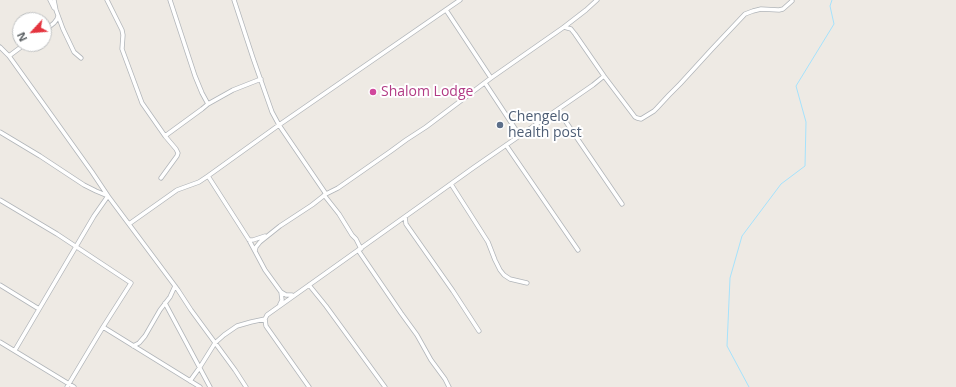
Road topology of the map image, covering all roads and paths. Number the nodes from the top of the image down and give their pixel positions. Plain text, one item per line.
1 (50, 0) edge
2 (54, 0) edge
3 (107, 0) edge
4 (170, 0) edge
5 (234, 0) edge
6 (460, 0) edge
7 (596, 0) edge
8 (792, 2) dead end
9 (56, 10) junction
10 (446, 10) junction
11 (58, 15) junction
12 (52, 25) edge
13 (564, 28) junction
14 (0, 47) edge
15 (15, 52) edge
16 (9, 56) junction
17 (80, 58) dead end
18 (604, 76) junction
19 (491, 78) junction
20 (261, 79) junction
21 (485, 83) junction
22 (208, 104) junction
23 (555, 112) junction
24 (280, 125) junction
25 (0, 132) edge
26 (165, 136) junction
27 (520, 136) junction
28 (506, 145) junction
29 (208, 176) junction
30 (161, 178) dead end
31 (451, 184) junction
32 (325, 194) junction
33 (108, 196) junction
34 (0, 200) edge
35 (622, 204) dead end
36 (405, 217) junction
37 (398, 222) junction
38 (129, 224) junction
39 (406, 224) junction
40 (270, 234) junction
41 (249, 240) junction
42 (76, 247) junction
43 (359, 250) junction
44 (578, 250) dead end
45 (255, 251) junction
46 (526, 283) dead end
47 (0, 285) edge
48 (308, 285) junction
49 (175, 286) junction
50 (281, 292) junction
51 (293, 295) junction
52 (165, 303) junction
53 (280, 305) junction
54 (39, 309) junction
55 (265, 319) junction
56 (102, 327) junction
57 (479, 331) dead end
58 (0, 342) edge
59 (215, 343) junction
60 (133, 346) junction
61 (15, 350) junction
62 (200, 367) junction
63 (190, 381) junction
64 (68, 385) edge
65 (74, 387) edge
66 (200, 387) edge
67 (210, 387) edge
68 (246, 387) edge
69 (309, 387) edge
70 (386, 387) edge
71 (449, 387) edge

1 - 9 street
2 - 9 street
3 - 26 street
4 - 22 street
5 - 20 street
6 - 10 street
7 - 13 street
8 - 18 street
9 - 11 street
10 - 19 street
10 - 24 street
11 - 12 street
11 - 17 street
13 - 18 street
13 - 19 street
14 - 16 street
15 - 16 street
16 - 33 street
18 - 23 street
19 - 21 street
20 - 22 street
20 - 24 street
21 - 27 street
21 - 32 street
22 - 26 street
23 - 27 street
23 - 35 street
24 - 29 street
24 - 32 street
25 - 33 street
26 - 30 street
27 - 28 street
28 - 31 street
28 - 44 street
29 - 38 street
29 - 41 street
31 - 36 street
31 - 46 street
32 - 40 street
32 - 43 street
33 - 38 street
33 - 42 street
34 - 42 street
36 - 37 street
36 - 39 street
37 - 39 street
37 - 43 street
38 - 49 street
39 - 57 street
40 - 41 street
40 - 45 street
41 - 45 street
42 - 54 street
42 - 56 street
43 - 48 street
43 - 71 street
45 - 50 street
47 - 54 street
48 - 51 street
48 - 70 street
49 - 52 street
49 - 59 street
50 - 51 street
50 - 53 street
51 - 53 street
52 - 60 street
52 - 62 street
53 - 55 street
54 - 61 street
55 - 59 street
55 - 69 street
56 - 60 street
56 - 64 street
58 - 61 street
59 - 62 street
59 - 68 street
60 - 63 street
61 - 64 street
62 - 63 street
62 - 67 street
63 - 66 street
64 - 65 street

